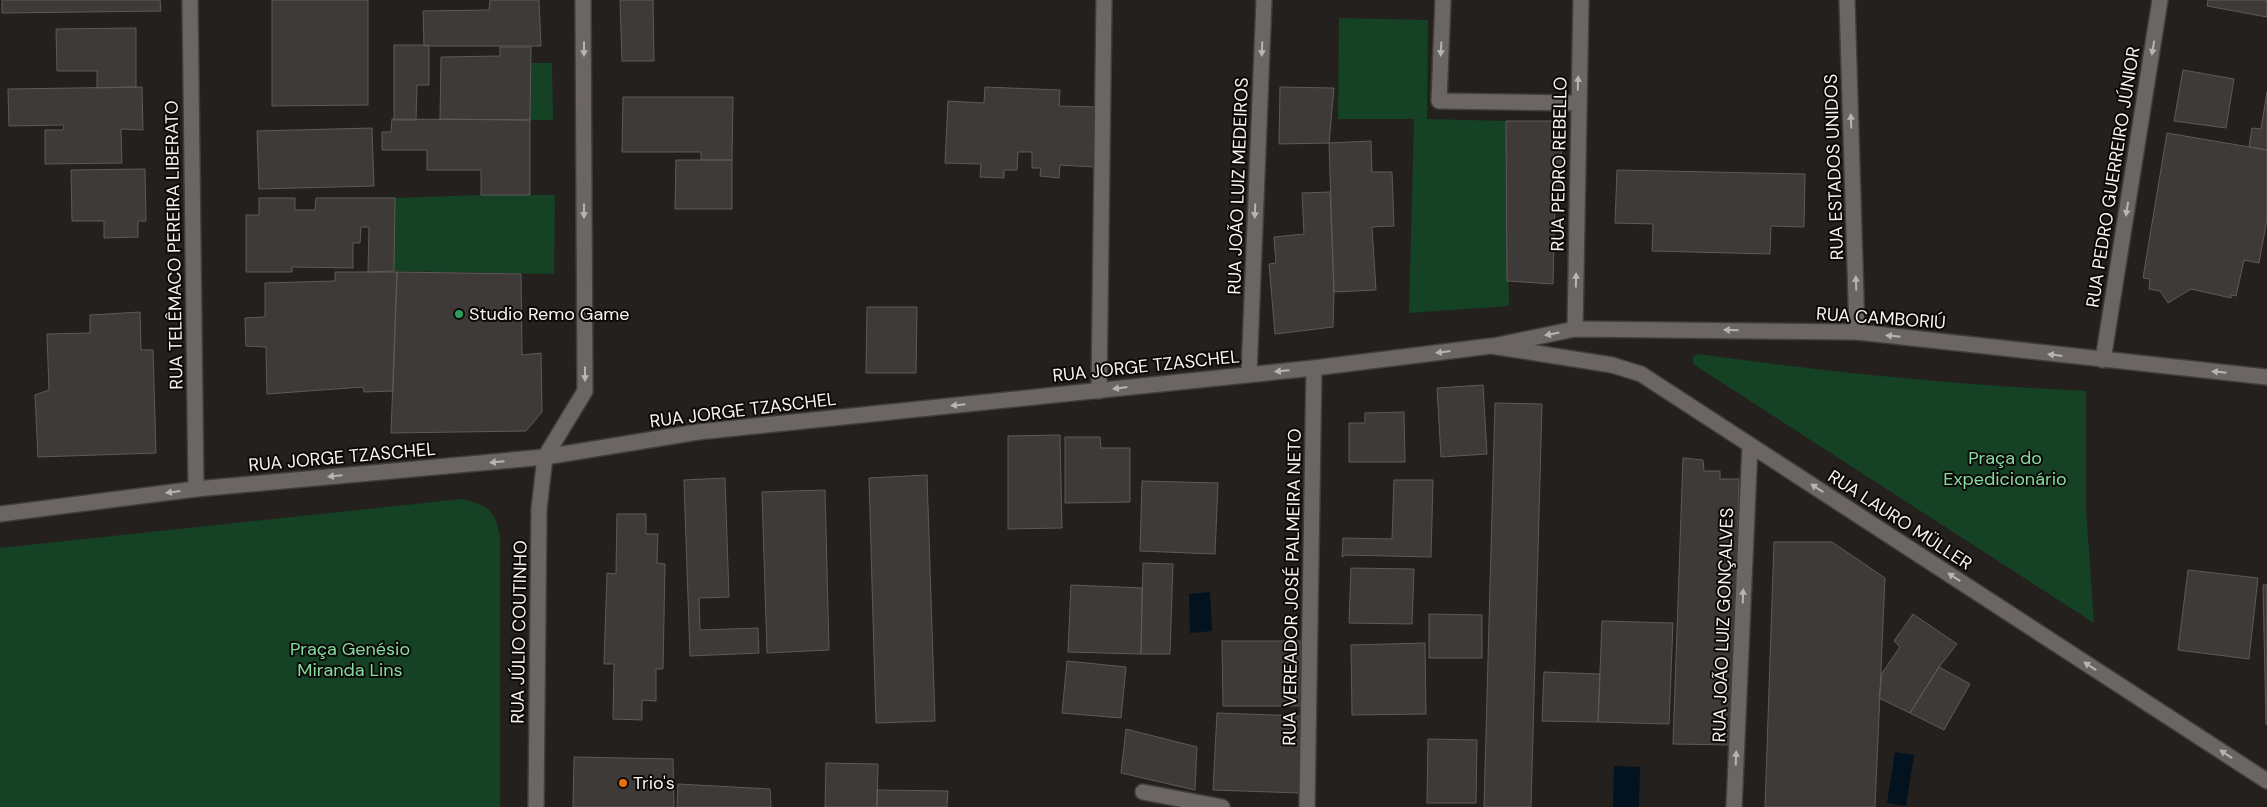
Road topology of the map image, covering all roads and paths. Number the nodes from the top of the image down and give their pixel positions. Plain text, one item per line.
1 (190, 0) edge
2 (583, 0) edge
3 (1104, 0) edge
4 (1264, 0) edge
5 (1443, 0) edge
6 (1581, 0) edge
7 (1848, 0) edge
8 (2160, 0) edge
9 (1578, 103) junction
10 (1576, 329) junction
11 (1858, 332) junction
12 (1491, 346) junction
13 (2103, 360) junction
14 (1314, 368) junction
15 (1249, 374) junction
16 (2267, 377) edge
17 (1099, 391) junction
18 (1750, 444) junction
19 (545, 457) junction
20 (196, 489) junction
21 (0, 514) edge
22 (2267, 781) edge
23 (1143, 792) dead end
24 (536, 807) edge
25 (1222, 807) edge
26 (1307, 807) edge
27 (1734, 807) edge

1 - 20 street, RUA TELÊMACO PEREIRA LIBERATO
2 -> 19 street
3 - 17 street
4 -> 15 street, RUA JOÃO LUIZ MEDEIROS
5 -> 9 street
9 -> 6 street, RUA PEDRO REBELLO
11 -> 7 street, RUA ESTADOS UNIDOS
8 -> 13 street, RUA PEDRO GUERREIRO JÚNIOR
10 -> 9 street, RUA PEDRO REBELLO
11 -> 10 street, RUA CAMBORIÚ
10 -> 12 street, RUA CAMBORIÚ
13 -> 11 street, RUA CAMBORIÚ
12 -> 14 street, RUA JORGE TZASCHEL
12 - 18 street, RUA LAURO MÜLLER
16 -> 13 street, RUA CAMBORIÚ
14 -> 15 street, RUA JORGE TZASCHEL
14 - 26 street, RUA VEREADOR JOSÉ PALMEIRA NETO
15 -> 17 street, RUA JORGE TZASCHEL
17 -> 19 street, RUA JORGE TZASCHEL
22 -> 18 street, RUA LAURO MÜLLER
27 -> 18 street, RUA JOÃO LUIZ GONÇALVES
19 -> 20 street, RUA JORGE TZASCHEL
19 - 24 street, RUA JÚLIO COUTINHO
20 -> 21 street, RUA JORGE TZASCHEL
23 - 25 street

